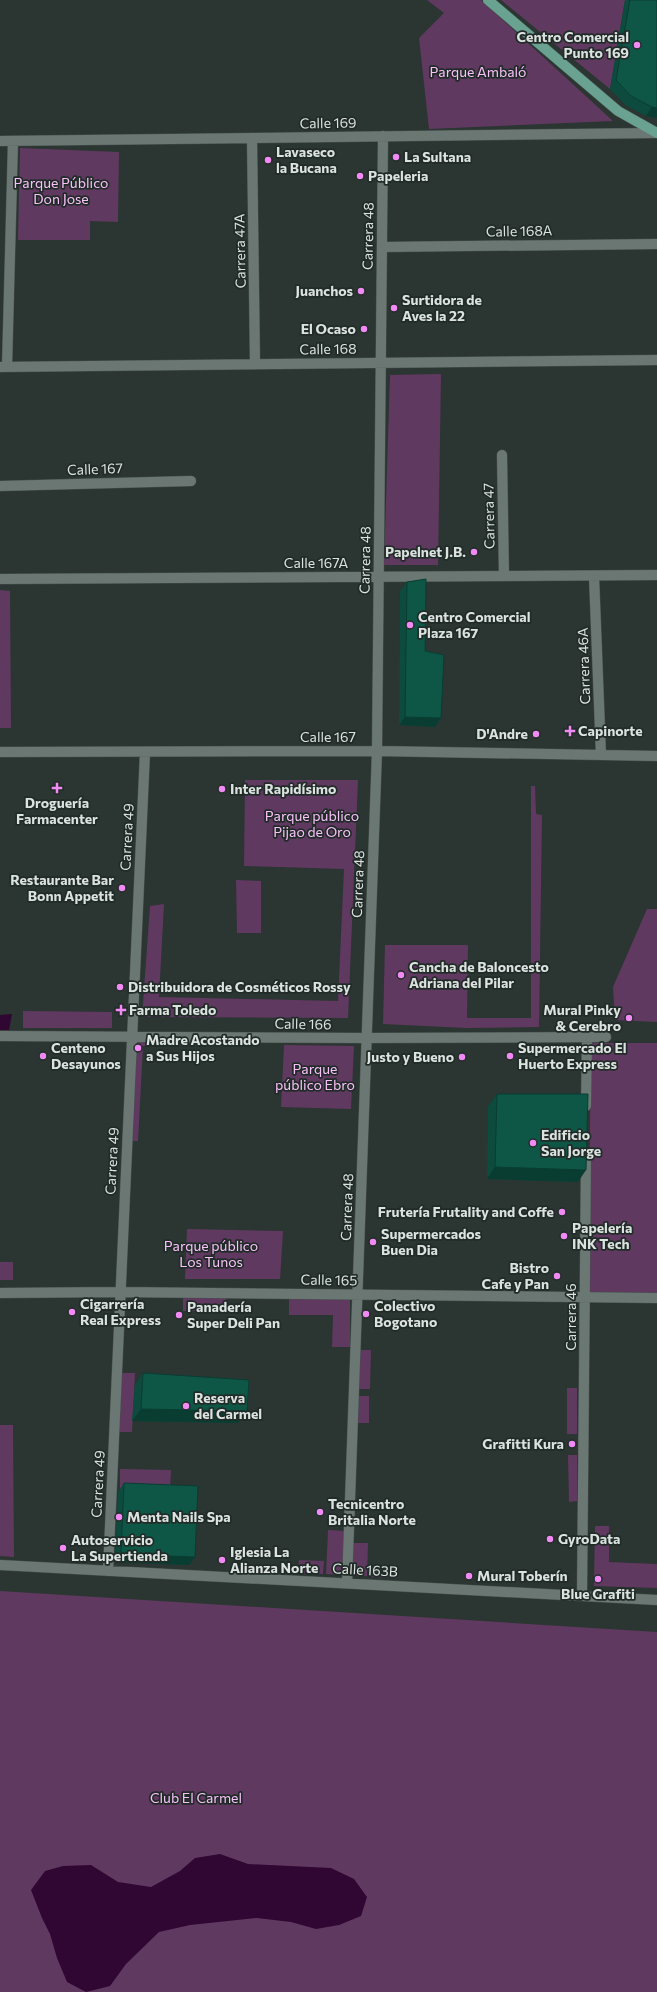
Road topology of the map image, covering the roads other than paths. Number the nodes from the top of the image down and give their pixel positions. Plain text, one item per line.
1 (488, 0) edge
2 (657, 133) edge
3 (383, 136) junction
4 (252, 138) junction
5 (0, 141) edge
6 (13, 141) junction
7 (657, 244) edge
8 (382, 247) junction
9 (5, 296) edge
10 (657, 360) edge
11 (381, 363) junction
12 (255, 364) junction
13 (4, 367) edge
14 (502, 455) dead end
15 (191, 481) dead end
16 (0, 486) edge
17 (657, 575) edge
18 (504, 576) junction
19 (594, 576) junction
20 (378, 577) junction
21 (0, 579) edge
22 (377, 751) junction
23 (0, 752) edge
24 (145, 752) junction
25 (601, 755) junction
26 (657, 756) edge
27 (0, 1036) edge
28 (132, 1037) junction
29 (606, 1037) dead end
30 (367, 1038) junction
31 (587, 1038) junction
32 (586, 1116) edge
33 (586, 1148) edge
34 (120, 1292) junction
35 (0, 1293) edge
36 (358, 1295) junction
37 (585, 1297) junction
38 (657, 1298) edge
39 (0, 1565) edge
40 (108, 1571) junction
41 (348, 1583) junction
42 (582, 1596) junction
43 (657, 1600) edge

1 - 2 main road
2 - 3 street, Calle 169
3 - 4 street, Calle 169
3 - 8 street, Carrera 48
4 - 6 street, Calle 169
4 - 12 street, Carrera 47A
5 - 6 street, Calle 169
6 - 9 street
7 - 8 street, Calle 168A
8 - 11 street, Carrera 48
9 - 13 street
10 - 11 street, Calle 168
11 - 12 street, Calle 168
11 - 20 street, Carrera 48
12 - 13 street, Calle 168
14 - 18 street, Carrera 47
15 - 16 street, Calle 167
17 - 19 street, Calle 167A
18 - 19 street, Calle 167A
18 - 20 street, Calle 167A
19 - 25 street, Carrera 46A
20 - 21 street, Calle 167A
20 - 22 street, Carrera 48
22 - 24 street, Calle 167
22 - 25 street, Calle 167
22 - 30 street, Carrera 48
23 - 24 street, Calle 167
24 - 28 street, Carrera 49
25 - 26 street, Calle 167
27 - 28 street, Calle 166
28 - 30 street, Calle 166
28 - 34 street, Carrera 49
29 - 31 street, Calle 166
30 - 31 street, Calle 166
30 - 36 street, Carrera 48
31 - 32 street
33 - 37 street, Carrera 46
34 - 35 street, Calle 165
34 - 36 street, Calle 165
34 - 40 street, Carrera 49
36 - 37 street, Calle 165
36 - 41 street, Carrera 48
37 - 38 street, Calle 165
37 - 42 street, Carrera 46
39 - 40 street, Calle 163B
40 - 41 street, Calle 163B
41 - 42 street, Calle 163B
42 - 43 street, Calle 163B

